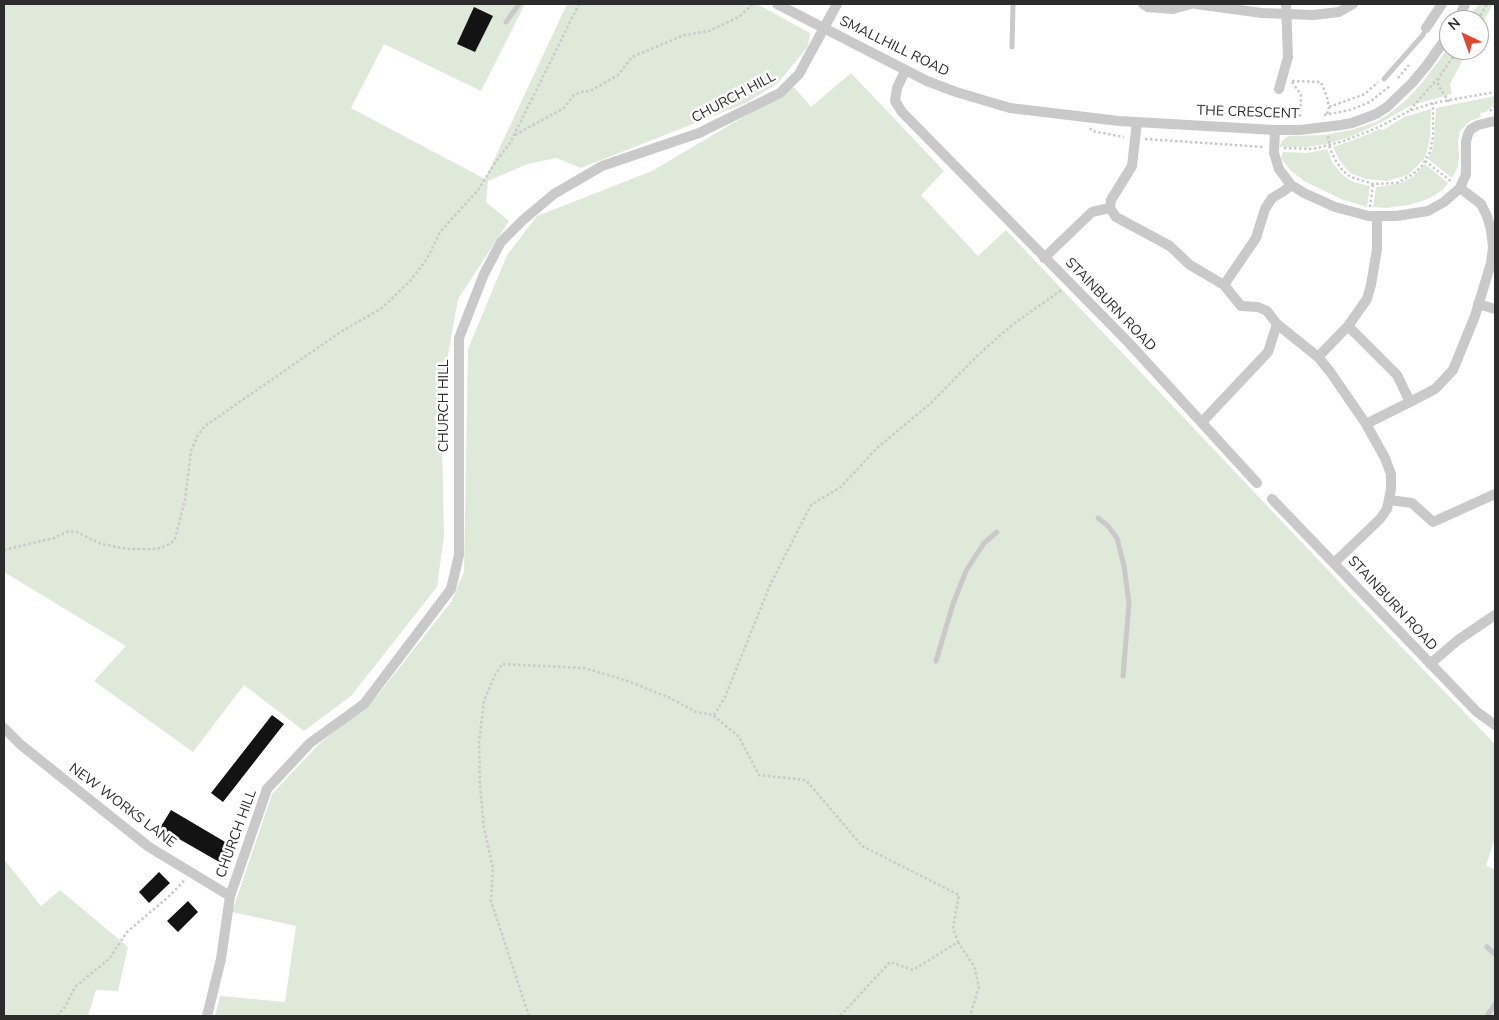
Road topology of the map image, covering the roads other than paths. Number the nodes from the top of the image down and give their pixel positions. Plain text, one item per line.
1 (519, 4) edge
2 (777, 4) edge
3 (837, 4) edge
4 (1013, 4) edge
5 (1143, 4) edge
6 (1191, 4) edge
7 (1196, 4) edge
8 (1353, 4) edge
9 (1442, 4) edge
10 (1287, 8) edge
11 (506, 22) dead end
12 (824, 28) junction
13 (1426, 28) joint
14 (1012, 47) dead end
15 (1439, 49) edge
16 (905, 71) junction
17 (1384, 80) road end
18 (1278, 89) dead end
19 (1010, 108) joint
20 (1137, 122) junction
21 (1495, 122) edge
22 (1275, 130) junction
23 (1291, 184) junction
24 (1460, 188) junction
25 (1110, 208) junction
26 (1377, 216) junction
27 (1044, 258) junction
28 (1224, 285) junction
29 (1478, 304) junction
30 (1495, 309) edge
31 (1277, 324) junction
32 (1348, 326) junction
33 (1318, 357) junction
34 (1410, 402) junction
35 (1202, 422) junction
36 (1366, 424) junction
37 (1257, 483) dead end
38 (1495, 494) edge
39 (1272, 499) dead end
40 (1390, 500) junction
41 (1098, 518) dead end
42 (997, 532) dead end
43 (1334, 563) junction
44 (1495, 615) edge
45 (936, 661) dead end
46 (1430, 664) junction
47 (1123, 676) dead end
48 (1495, 725) edge
49 (4, 728) edge
50 (230, 896) junction
51 (1486, 947) dead end
52 (1495, 954) edge
53 (1495, 1004) edge
54 (207, 1016) edge
55 (1487, 1016) edge

1 - 11 lane
2 - 12 street, SMALLHILL ROAD
3 - 12 street, CHURCH HILL
4 - 14 lane
5 - 6 street
7 - 10 street
8 - 10 street
9 - 13 street
10 - 18 street
12 - 16 street, SMALLHILL ROAD
12 - 50 street, CHURCH HILL
13 - 17 lane
15 - 22 street, THE CRESCENT
16 - 19 street, SMALLHILL ROAD
16 - 27 street, STAINBURN ROAD
19 - 20 street, THE CRESCENT
20 - 22 street, THE CRESCENT
20 - 25 street
21 - 24 street
22 - 23 street
23 - 26 street
23 - 28 street
24 - 26 street
24 - 29 street
25 - 27 street, STAINBURN ROAD
25 - 28 street
26 - 32 street
27 - 35 street, STAINBURN ROAD
28 - 31 street
29 - 30 street
29 - 34 street
31 - 33 street
31 - 35 street
32 - 33 street
32 - 34 street
33 - 36 street
34 - 36 street
35 - 37 street, STAINBURN ROAD
36 - 40 street
38 - 40 street
39 - 43 street, STAINBURN ROAD
40 - 43 street
41 - 47 lane
42 - 45 lane
43 - 46 street, STAINBURN ROAD
44 - 46 street
46 - 48 street, STAINBURN ROAD
49 - 50 street, NEW WORKS LANE
50 - 54 street, CHURCH HILL
51 - 52 lane
53 - 55 lane

